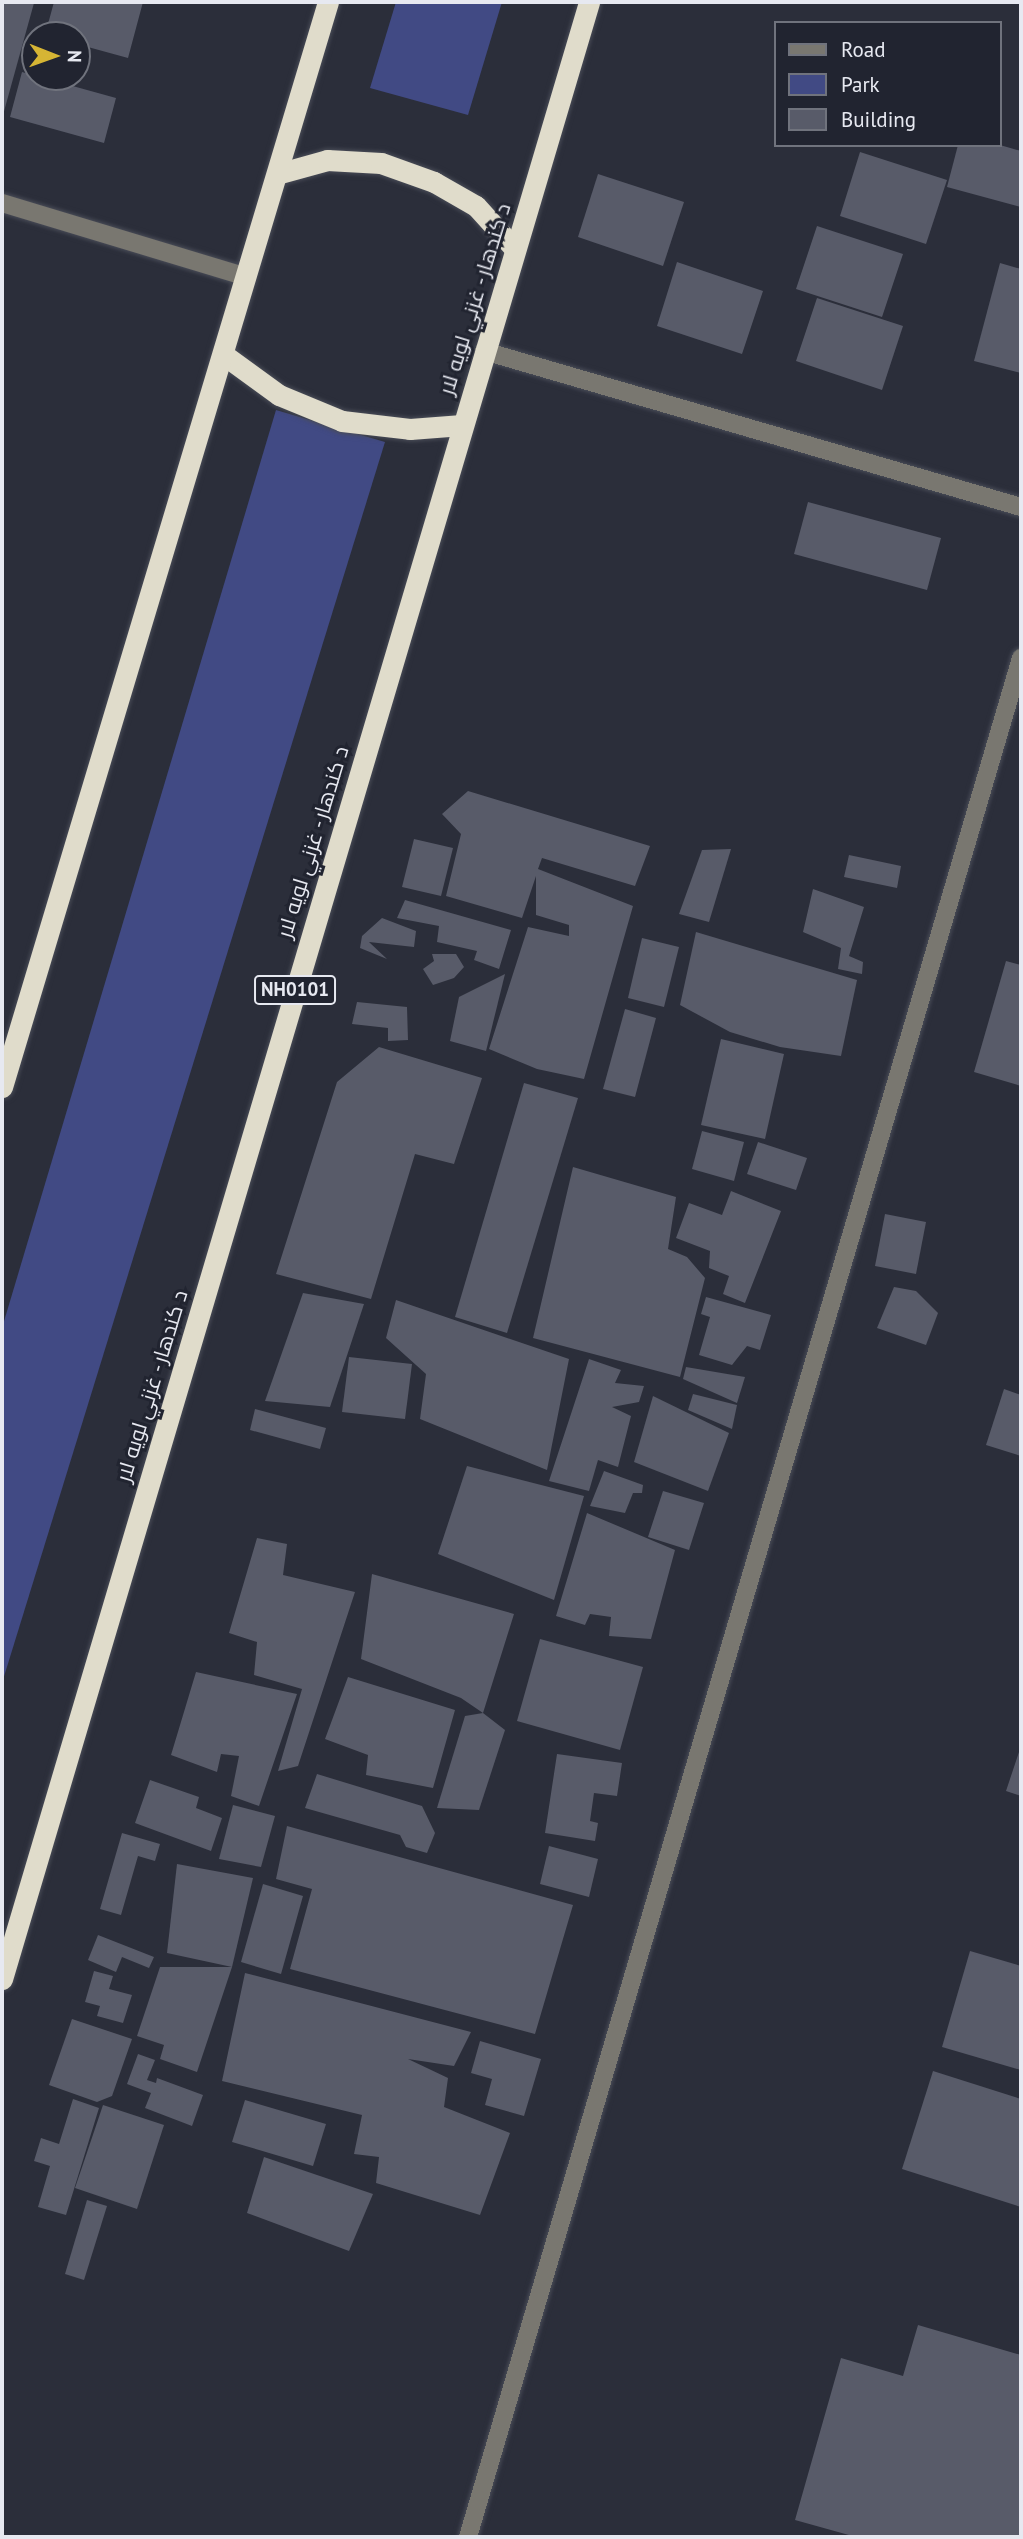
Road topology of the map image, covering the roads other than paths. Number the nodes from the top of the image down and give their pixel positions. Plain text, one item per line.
1 (328, 2) edge
2 (589, 2) edge
3 (277, 174) junction
4 (2, 204) edge
5 (515, 249) junction
6 (247, 277) junction
7 (484, 351) junction
8 (224, 355) junction
9 (462, 425) junction
10 (1021, 507) edge
11 (1021, 658) edge
12 (2, 1087) edge
13 (2, 1979) edge
14 (468, 2537) edge

1 - 3 highway
2 - 5 highway, د کندهار - غزني لويه لار / NH0101
3 - 5 highway
3 - 6 highway
4 - 6 street
5 - 7 highway, د کندهار - غزني لويه لار / NH0101
6 - 8 highway
7 - 9 highway, د کندهار - غزني لويه لار / NH0101
7 - 10 street
8 - 9 highway
8 - 12 highway
9 - 13 highway, د کندهار - غزني لويه لار / NH0101
11 - 14 street

